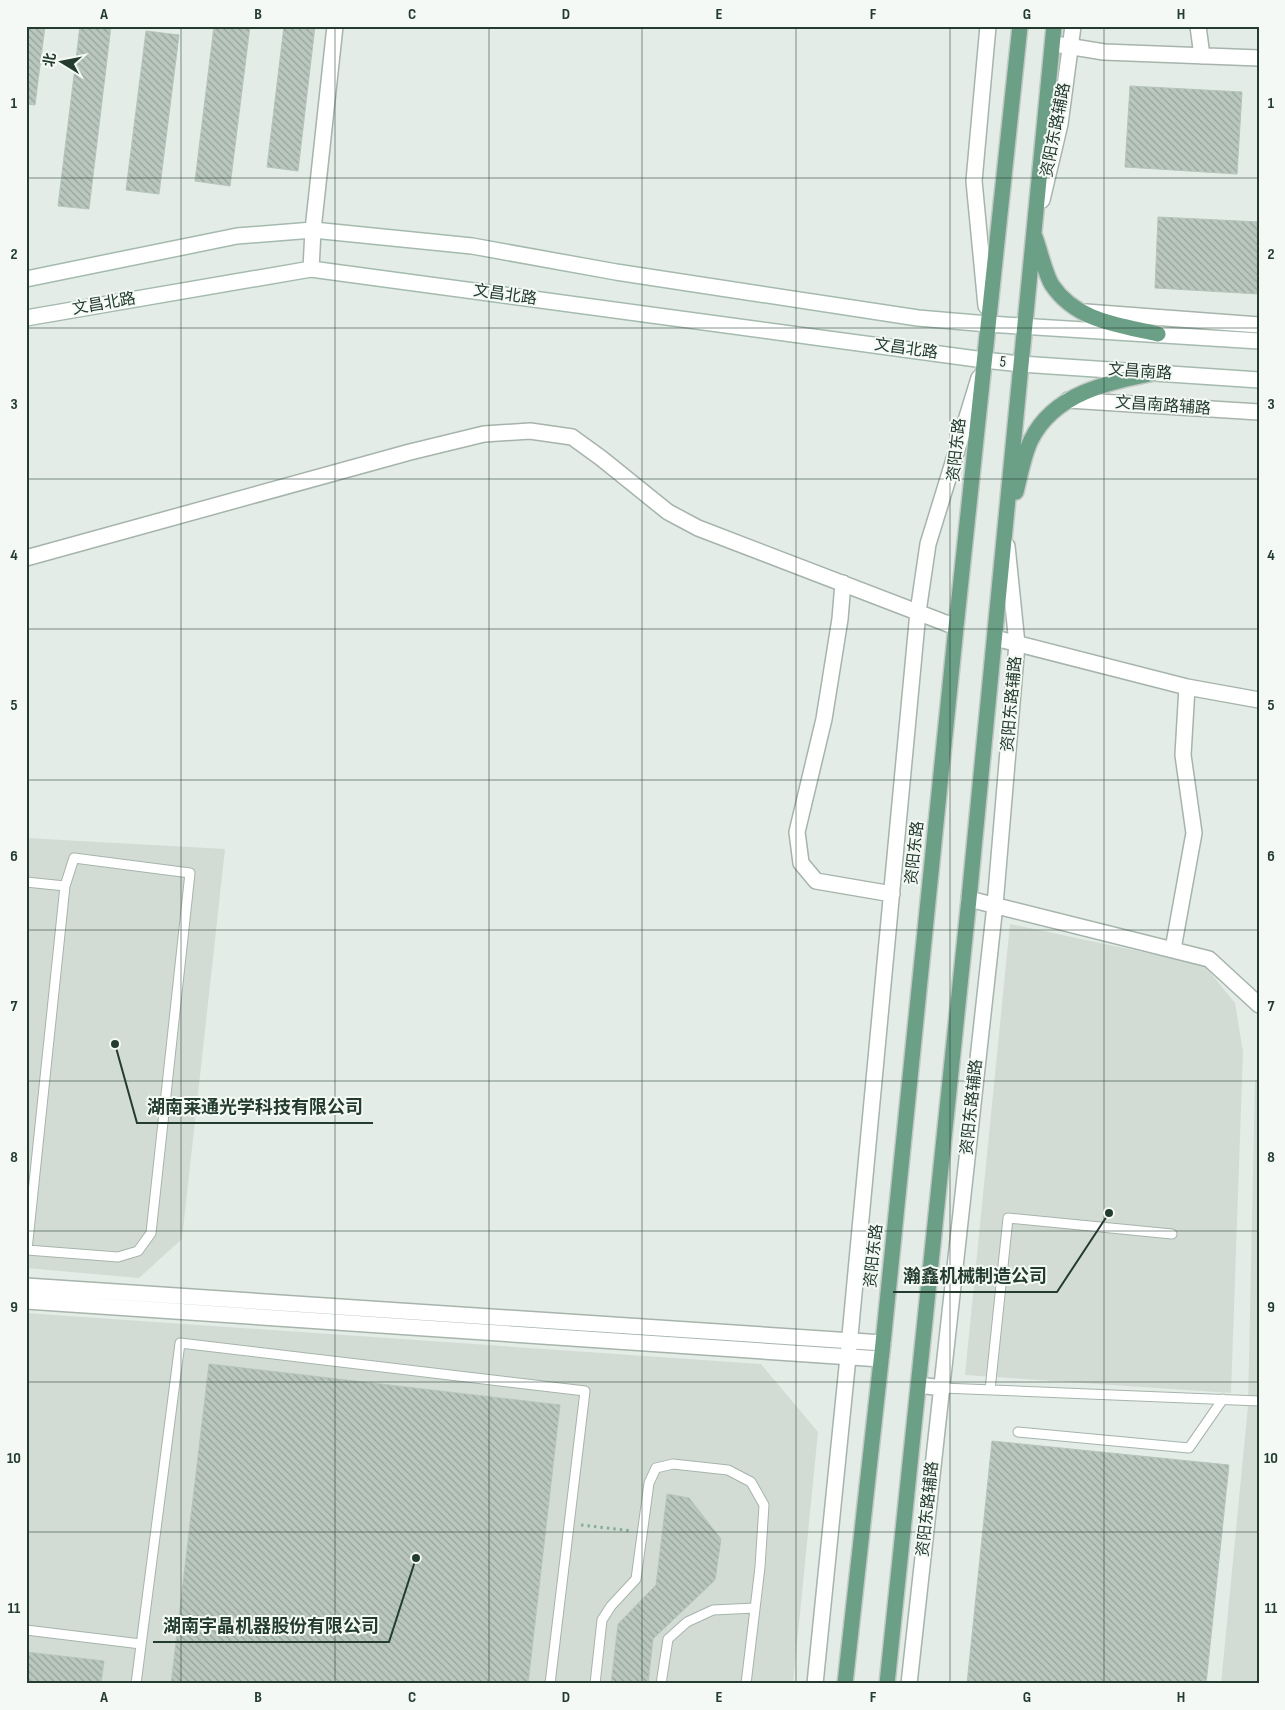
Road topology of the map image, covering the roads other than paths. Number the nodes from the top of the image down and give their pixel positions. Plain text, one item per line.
1 (335, 26) edge
2 (988, 26) edge
3 (1020, 26) edge
4 (1054, 26) edge
5 (1073, 26) edge
6 (1198, 26) edge
7 (1052, 44) junction
8 (1070, 47) junction
9 (1202, 56) junction
10 (1259, 58) edge
11 (313, 230) junction
12 (1034, 233) junction
13 (311, 269) junction
14 (26, 279) edge
15 (1082, 312) junction
16 (26, 318) edge
17 (988, 324) junction
18 (1259, 325) edge
19 (1025, 326) junction
20 (1158, 334) junction
21 (1259, 341) edge
22 (984, 360) junction
23 (1021, 364) junction
24 (1155, 373) junction
25 (1259, 380) edge
26 (1068, 400) junction
27 (1259, 412) edge
28 (1005, 529) junction
29 (26, 558) edge
30 (843, 583) junction
31 (918, 612) junction
32 (956, 627) junction
33 (995, 638) junction
34 (1017, 644) junction
35 (1187, 686) junction
36 (1259, 700) edge
37 (26, 882) edge
38 (65, 886) junction
39 (892, 894) junction
40 (969, 899) junction
41 (994, 906) junction
42 (1173, 949) junction
43 (1259, 1005) edge
44 (1172, 1234) dead end
45 (27, 1250) edge
46 (26, 1286) edge
47 (26, 1301) edge
48 (849, 1341) junction
49 (883, 1343) junction
50 (848, 1357) junction
51 (881, 1359) junction
52 (918, 1385) junction
53 (942, 1388) junction
54 (990, 1390) junction
55 (1223, 1399) junction
56 (1259, 1401) edge
57 (1018, 1432) dead end
58 (755, 1608) junction
59 (26, 1630) edge
60 (141, 1644) junction
61 (136, 1684) edge
62 (550, 1684) edge
63 (595, 1684) edge
64 (661, 1684) edge
65 (746, 1684) edge
66 (815, 1684) edge
67 (845, 1684) edge
68 (887, 1684) edge
69 (909, 1684) edge

1 - 11 street
2 - 17 street
3 - 17 main road, 资阳东路
4 - 7 main road
5 - 8 street, 资阳东路辅路
6 - 9 street
7 - 8 street
7 - 12 main road
8 - 9 street
8 - 12 street, 资阳东路辅路
9 - 10 street
11 - 13 street
11 - 14 street
11 - 17 street
12 - 15 main road
12 - 19 main road
13 - 16 street, 文昌北路
13 - 22 street, 文昌北路
15 - 18 street
15 - 20 main road
17 - 19 street
17 - 22 main road, 资阳东路
19 - 20 street
19 - 23 main road
20 - 21 street
22 - 23 street, 5
22 - 31 street
22 - 32 main road, 资阳东路
23 - 24 street, 文昌南路
23 - 28 main road
24 - 25 street, 文昌南路
24 - 26 main road
26 - 27 street, 文昌南路辅路
26 - 28 main road
28 - 33 main road
28 - 34 street, 资阳东路辅路
29 - 30 street
30 - 31 street
30 - 39 street
31 - 32 street
31 - 39 street
32 - 49 main road, 资阳东路
33 - 34 street
33 - 40 main road
34 - 35 street
34 - 41 street, 资阳东路辅路
35 - 36 street
35 - 42 street
37 - 38 lane
38 - 45 lane
38 - 45 lane
39 - 48 street
40 - 41 street
40 - 52 main road
41 - 42 street
41 - 53 street, 资阳东路辅路
42 - 43 street
44 - 54 lane
46 - 48 street
47 - 50 street
48 - 49 street
48 - 50 street
49 - 51 main road, 资阳东路
50 - 51 street
50 - 66 street
51 - 67 main road, 资阳东路
52 - 53 street
52 - 68 main road
53 - 54 lane
53 - 69 street, 资阳东路辅路
54 - 55 lane
55 - 56 lane
55 - 57 lane
58 - 63 lane
58 - 64 lane
58 - 65 lane
59 - 60 lane
60 - 61 lane
60 - 62 lane

